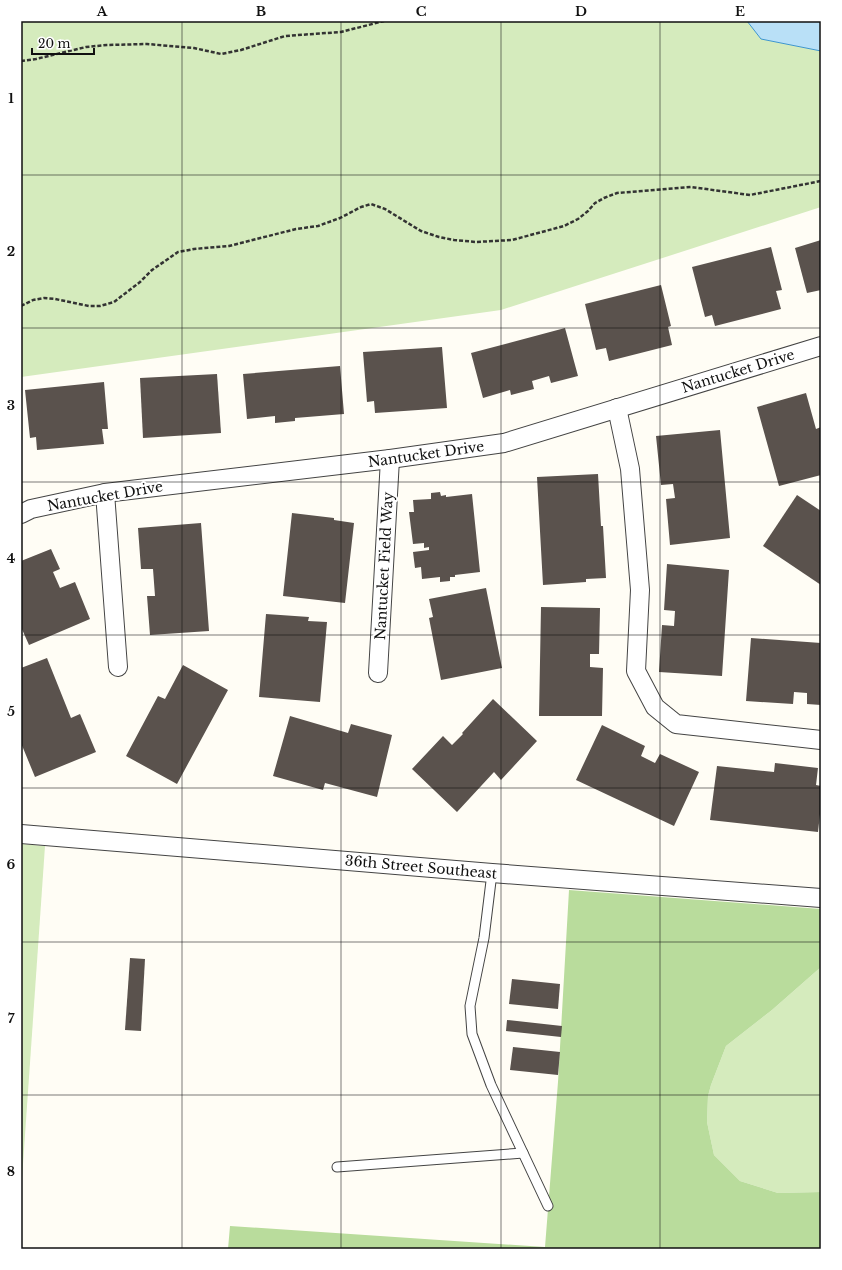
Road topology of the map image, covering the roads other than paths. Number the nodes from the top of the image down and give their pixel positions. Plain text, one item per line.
1 (821, 346) edge
2 (617, 408) junction
3 (390, 459) junction
4 (105, 493) junction
5 (21, 514) edge
6 (118, 667) dead end
7 (378, 673) dead end
8 (821, 740) edge
9 (21, 834) edge
10 (492, 873) junction
11 (821, 898) edge
12 (523, 1153) junction
13 (337, 1167) dead end
14 (548, 1206) dead end

1 - 2 street, Nantucket Drive
2 - 3 street, Nantucket Drive
2 - 8 street
3 - 4 street, Nantucket Drive
3 - 7 street, Nantucket Field Way
4 - 5 street, Nantucket Drive
4 - 6 street
9 - 10 street, 36th Street Southeast
10 - 11 street, 36th Street Southeast
10 - 12 lane
12 - 13 lane
12 - 14 lane

